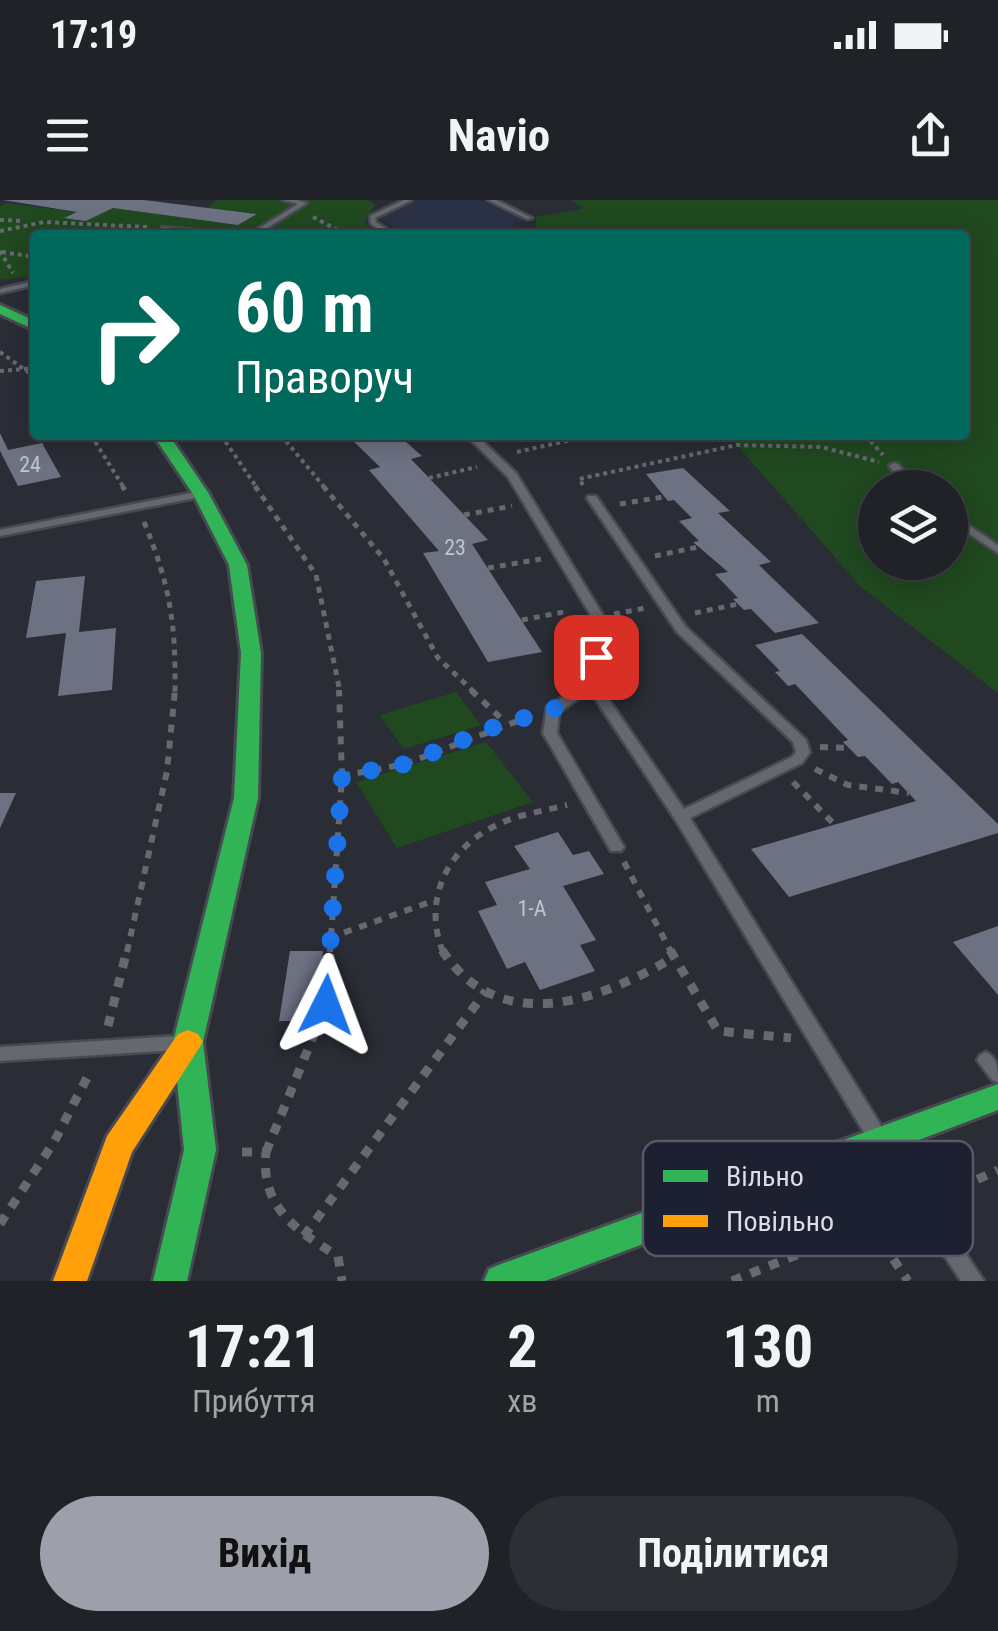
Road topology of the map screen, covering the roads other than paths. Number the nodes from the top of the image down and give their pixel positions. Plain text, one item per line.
1 (286, 200) edge
2 (410, 200) edge
3 (491, 200) edge
4 (529, 218) dead end
5 (164, 228) road end
6 (181, 230) edge
7 (259, 230) edge
8 (384, 230) edge
9 (30, 284) edge
10 (0, 291) edge
11 (0, 309) edge
12 (30, 324) edge
13 (164, 440) edge
14 (477, 440) edge
15 (894, 466) road end
16 (898, 470) edge
17 (201, 494) junction
18 (596, 503) road end
19 (968, 529) edge
20 (0, 533) edge
21 (998, 550) edge
22 (592, 684) junction
23 (680, 816) junction
24 (616, 847) road end
25 (188, 1042) junction
26 (0, 1054) edge
27 (998, 1098) edge
28 (880, 1141) edge
29 (884, 1141) edge
30 (643, 1229) edge
31 (956, 1256) edge
32 (70, 1281) edge
33 (170, 1281) edge
34 (501, 1281) edge
35 (973, 1281) edge

1 - 7 lane
2 - 8 lane
3 - 4 lane
5 - 6 lane
9 - 10 lane
11 - 12 street
13 - 17 street
14 - 22 lane
15 - 16 lane
17 - 20 lane
17 - 25 street
18 - 23 lane
19 - 21 lane
22 - 23 lane
22 - 24 lane
23 - 28 lane
25 - 26 lane
25 - 32 street
25 - 33 street
27 - 29 street
30 - 34 street
31 - 35 lane

